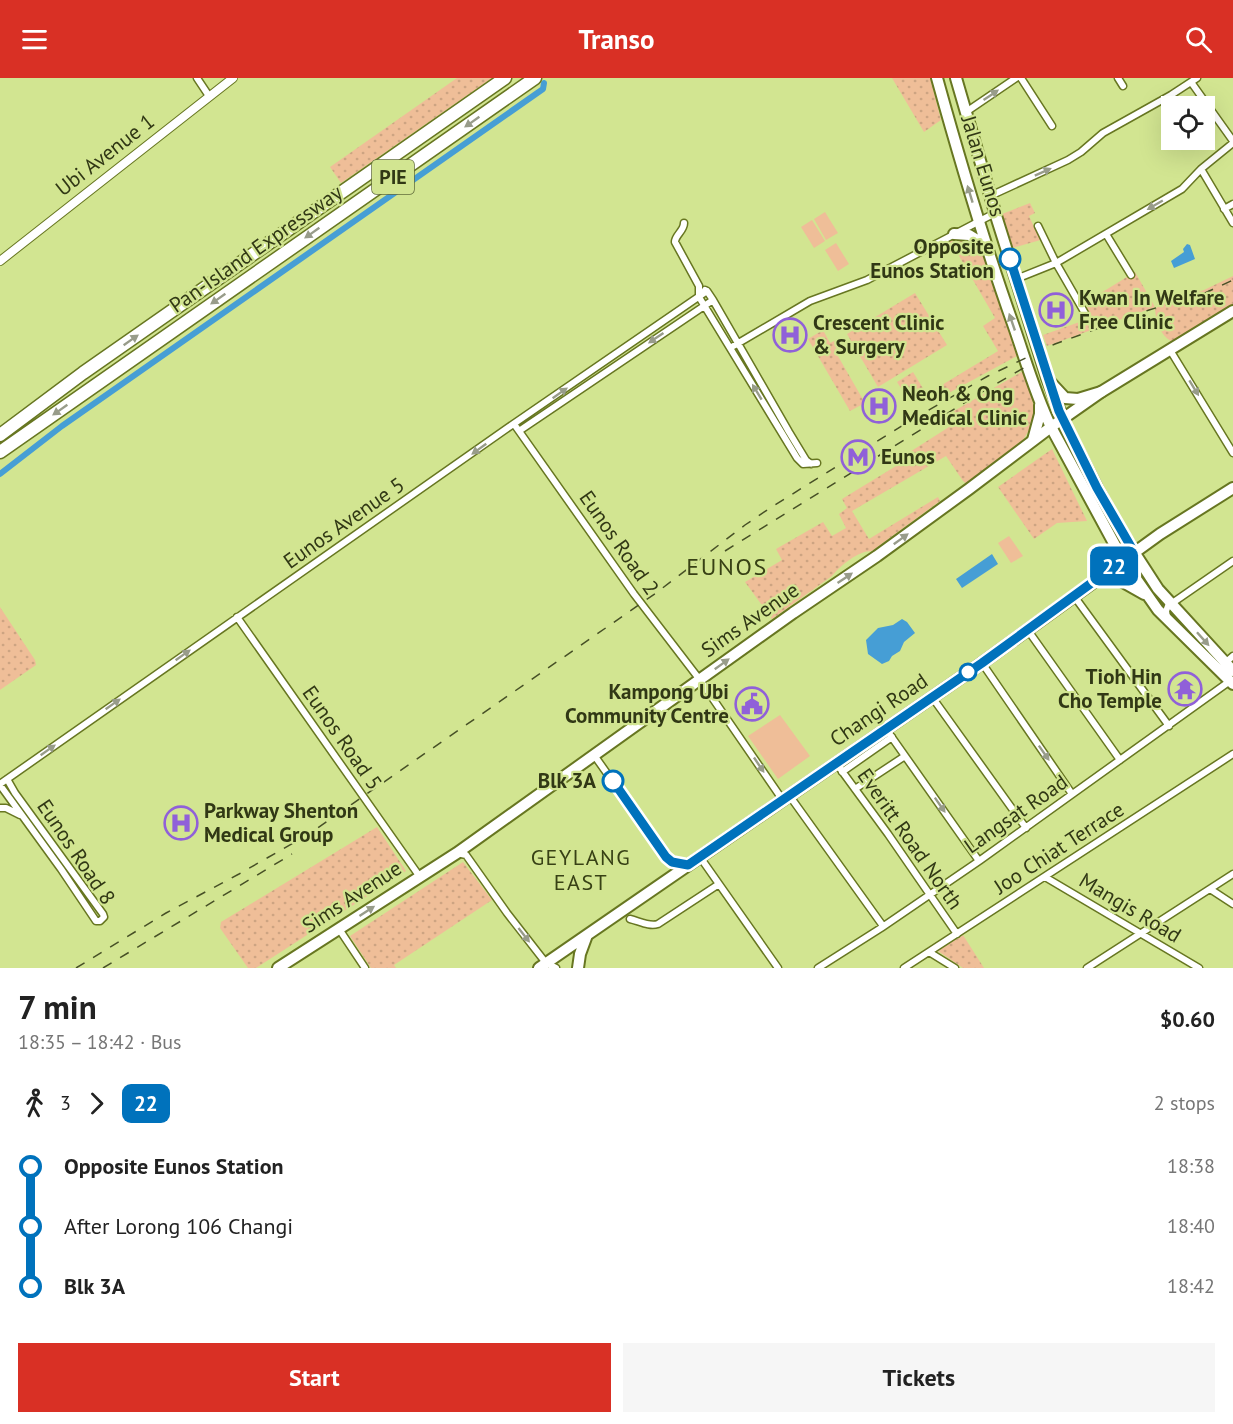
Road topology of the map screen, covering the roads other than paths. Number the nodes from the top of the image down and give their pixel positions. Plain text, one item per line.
1 (197, 78) edge
2 (233, 78) edge
3 (505, 78) edge
4 (535, 78) edge
5 (937, 78) edge
6 (956, 78) edge
7 (1016, 78) edge
8 (1021, 78) edge
9 (1118, 78) edge
10 (1194, 80) edge
11 (1124, 86) dead end
12 (210, 96) junction
13 (965, 112) junction
14 (1052, 126) dead end
15 (1233, 142) edge
16 (979, 161) junction
17 (962, 168) junction
18 (1200, 169) junction
19 (990, 196) junction
20 (1233, 204) edge
21 (1224, 209) junction
22 (995, 213) junction
23 (979, 221) junction
24 (1233, 222) edge
25 (684, 223) dead end
26 (1038, 226) dead end
27 (688, 232) dead end
28 (954, 234) junction
29 (1106, 234) junction
30 (678, 236) junction
31 (987, 246) junction
32 (0, 261) edge
33 (1056, 263) junction
34 (1131, 275) dead end
35 (1016, 279) junction
36 (699, 286) junction
37 (707, 291) junction
38 (699, 297) junction
39 (713, 300) junction
40 (704, 305) junction
41 (1233, 311) edge
42 (1086, 315) dead end
43 (738, 344) junction
44 (730, 348) junction
45 (1170, 350) junction
46 (83, 373) junction
47 (1047, 378) junction
48 (1101, 392) junction
49 (1040, 405) junction
50 (1062, 420) junction
51 (514, 424) junction
52 (0, 425) edge
53 (1051, 427) junction
54 (519, 431) junction
55 (0, 435) edge
56 (1033, 440) junction
57 (16, 441) junction
58 (0, 452) edge
59 (1233, 453) edge
60 (0, 460) edge
61 (1233, 488) edge
62 (1134, 552) junction
63 (1123, 560) junction
64 (1233, 561) edge
65 (1098, 578) junction
66 (1074, 595) junction
67 (1147, 596) junction
68 (1171, 604) junction
69 (1182, 616) junction
70 (237, 617) junction
71 (1170, 622) junction
72 (1027, 629) junction
73 (982, 663) junction
74 (1231, 671) edge
75 (700, 680) junction
76 (932, 697) junction
77 (1169, 726) junction
78 (889, 733) junction
79 (1233, 754) edge
80 (594, 755) junction
81 (905, 756) junction
82 (1120, 760) junction
83 (839, 767) junction
84 (7, 779) junction
85 (0, 784) edge
86 (12, 788) junction
87 (855, 789) junction
88 (3, 795) edge
89 (1072, 795) junction
90 (786, 797) junction
91 (0, 808) edge
92 (21, 815) junction
93 (1026, 828) junction
94 (457, 853) junction
95 (700, 857) junction
96 (979, 861) junction
97 (688, 865) junction
98 (1233, 874) edge
99 (420, 877) junction
100 (1045, 877) junction
101 (719, 884) junction
102 (1210, 889) junction
103 (930, 894) junction
104 (1233, 904) edge
105 (630, 919) dead end
106 (883, 926) junction
107 (339, 929) junction
108 (1140, 933) junction
109 (957, 934) junction
110 (587, 935) junction
111 (929, 952) junction
112 (547, 966) edge
113 (278, 968) edge
114 (365, 968) edge
115 (578, 968) edge
116 (778, 968) edge
117 (818, 968) edge
118 (904, 968) edge
119 (955, 968) edge
120 (1087, 968) edge
121 (1199, 968) edge

1 - 12 street
2 - 12 street, Ubi Avenue 1
46 -> 3 highway, Pan-Island Expressway / PIE
4 -> 57 highway, Pan-Island Expressway / PIE
5 - 17 main road, Jalan Eunos
6 - 13 main road, Jalan Eunos
13 -> 7 street
8 - 14 street
9 - 11 street
10 - 15 street
19 -> 10 street
12 - 32 street, Ubi Avenue 1
13 - 16 main road, Jalan Eunos
15 - 18 street
16 - 17 main road
16 - 19 main road, Jalan Eunos
23 -> 17 main road, Jalan Eunos
18 - 21 street
18 -> 29 street
19 - 22 main road, Jalan Eunos
20 - 21 street
21 - 24 street
22 - 23 street
22 - 35 main road, Jalan Eunos
23 - 28 street
23 - 31 main road, Jalan Eunos
25 - 30 street
26 - 33 street
27 - 30 street
28 - 31 main road
28 - 43 street
29 - 33 street
29 - 34 street
30 - 36 street
49 -> 31 main road, Jalan Eunos
33 - 35 street
33 - 42 street
35 - 47 main road, Jalan Eunos
36 - 37 street
36 - 38 street
37 - 38 street, Eunos Avenue 5
37 - 39 street
38 - 40 street
51 -> 38 street, Eunos Avenue 5
39 - 40 street
39 - 43 street
40 - 44 street
40 -> 54 street
41 - 45 main road
43 - 44 street
43 -> 44 street
45 - 48 main road
45 -> 59 street
46 - 52 highway
46 - 55 highway, Pan-Island Expressway / PIE
47 - 48 main road
47 - 50 main road, Jalan Eunos
48 - 50 main road, Sims Avenue
49 - 53 main road, Jalan Eunos
49 - 56 main road
50 - 53 main road, Sims Avenue
50 - 62 main road, Jalan Eunos
51 - 54 street, Eunos Road 2
51 -> 70 street, Eunos Avenue 5
53 - 56 main road, Sims Avenue
53 - 63 main road, Jalan Eunos
54 - 75 street, Eunos Road 2
75 -> 56 main road, Sims Avenue
57 - 58 highway, Pan-Island Expressway / PIE
57 - 60 highway
61 - 62 main road, Changi Road
62 - 63 main road, Changi Road
62 - 68 main road, Jalan Eunos
63 - 65 main road, Changi Road
63 - 67 main road, Jalan Eunos
64 - 68 street
65 - 66 main road, Changi Road
65 - 67 main road
66 - 72 main road, Changi Road
66 - 77 street
67 - 71 main road
68 - 69 main road, Jalan Eunos
68 - 71 street
69 - 71 main road
69 -> 74 main road, Jalan Eunos
84 -> 70 street, Eunos Avenue 5
70 - 99 street, Eunos Road 5
71 - 74 main road
72 - 73 main road, Changi Road
72 - 82 street
73 - 76 main road, Changi Road
73 -> 89 street
74 - 77 street, Langsat Road
75 - 80 main road, Sims Avenue
75 -> 90 street, Eunos Road 2
76 - 78 main road, Changi Road
76 - 93 street
77 - 82 street, Langsat Road
78 - 81 street
78 - 83 main road, Changi Road
79 - 100 street, Joo Chiat Terrace
80 - 94 main road, Sims Avenue
80 - 97 street
81 - 87 street
81 -> 96 street
82 - 89 street, Langsat Road
83 - 87 street, Everitt Road North
83 - 90 main road, Changi Road
84 - 85 street, Eunos Avenue 5
84 - 86 street, Eunos Road 8
85 - 88 street, Eunos Road 8
86 - 88 street
86 - 92 street, Eunos Road 8
87 - 103 street, Everitt Road North
88 - 92 street, Eunos Road 8
89 - 93 street, Langsat Road
90 - 95 main road, Changi Road
90 - 106 street, Eunos Road 2
91 - 92 street
93 - 96 street, Langsat Road
94 - 99 main road, Sims Avenue
94 -> 112 street
95 - 97 main road, Changi Road
95 - 101 street
96 - 103 street, Langsat Road
97 - 110 main road, Changi Road
98 - 102 street
107 -> 99 main road, Sims Avenue
100 - 108 street, Mangis Road
100 - 109 street, Joo Chiat Terrace
101 - 105 street
101 - 116 street
102 - 104 street
102 - 108 street
103 - 106 street, Langsat Road
103 - 109 street, Everitt Road North
106 - 117 street, Langsat Road
107 - 113 main road, Sims Avenue
107 - 114 street
108 - 120 street
108 - 121 street, Mangis Road
109 - 111 street, Joo Chiat Terrace
110 - 112 main road, Changi Road
110 - 115 main road
111 - 118 street, Joo Chiat Terrace
111 - 119 street

